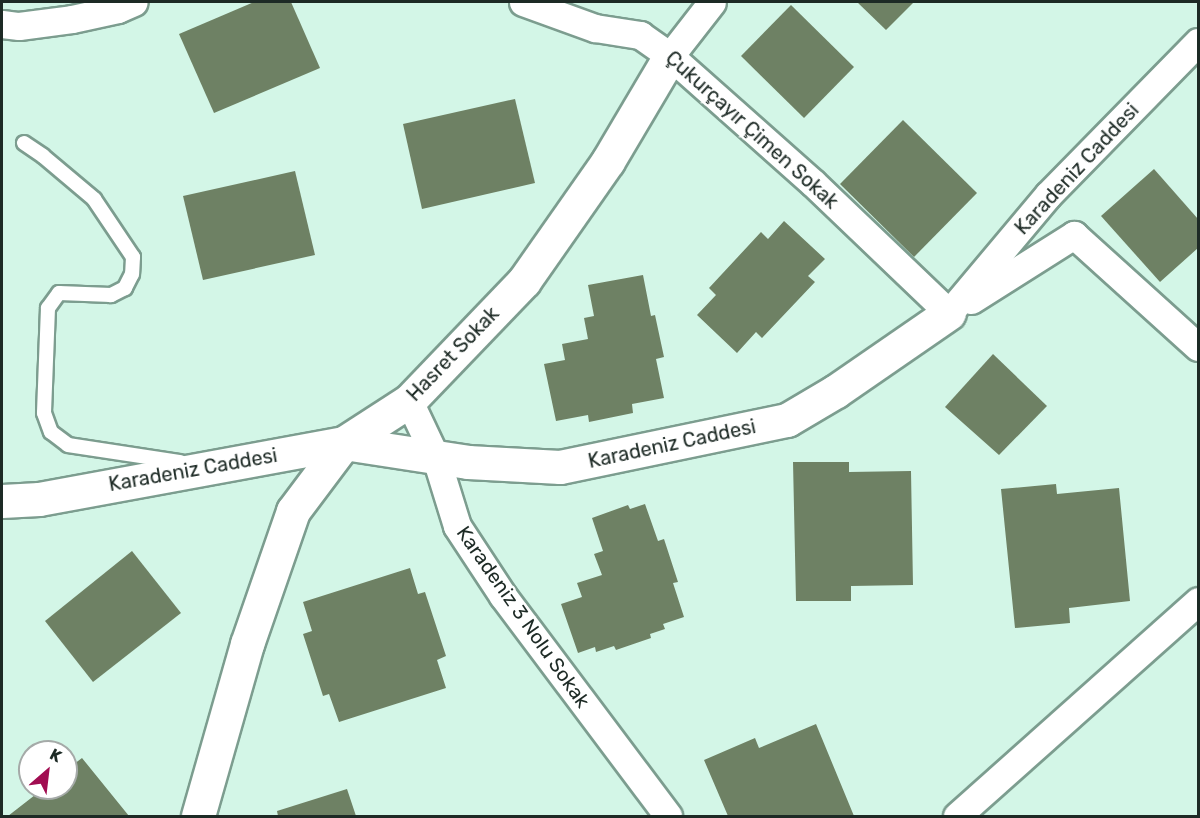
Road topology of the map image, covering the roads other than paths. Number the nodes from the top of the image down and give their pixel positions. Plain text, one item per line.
1 (134, 2) edge
2 (523, 2) edge
3 (712, 2) edge
4 (2, 24) edge
5 (1198, 42) edge
6 (670, 56) junction
7 (24, 143) dead end
8 (949, 313) junction
9 (1198, 347) edge
10 (409, 401) junction
11 (344, 443) junction
12 (436, 458) junction
13 (216, 466) junction
14 (2, 501) edge
15 (1198, 601) edge
16 (198, 816) edge
17 (668, 816) edge
18 (957, 816) edge

1 - 4 street
2 - 6 street, Çukurçayır Çimen Sokak
3 - 6 street, Hasret Sokak
5 - 8 street, Karadeniz Caddesi
6 - 8 street, Çukurçayır Çimen Sokak
6 - 10 street, Hasret Sokak
7 - 13 lane
8 - 9 street
8 - 12 street, Karadeniz Caddesi
10 - 11 street, Hasret Sokak
10 - 12 street, Karadeniz 3 Nolu Sokak
11 - 12 street, Karadeniz Caddesi
11 - 13 street, Karadeniz Caddesi
11 - 16 street, Hasret Sokak
12 - 17 street, Karadeniz 3 Nolu Sokak
13 - 14 street, Karadeniz Caddesi
15 - 18 street

